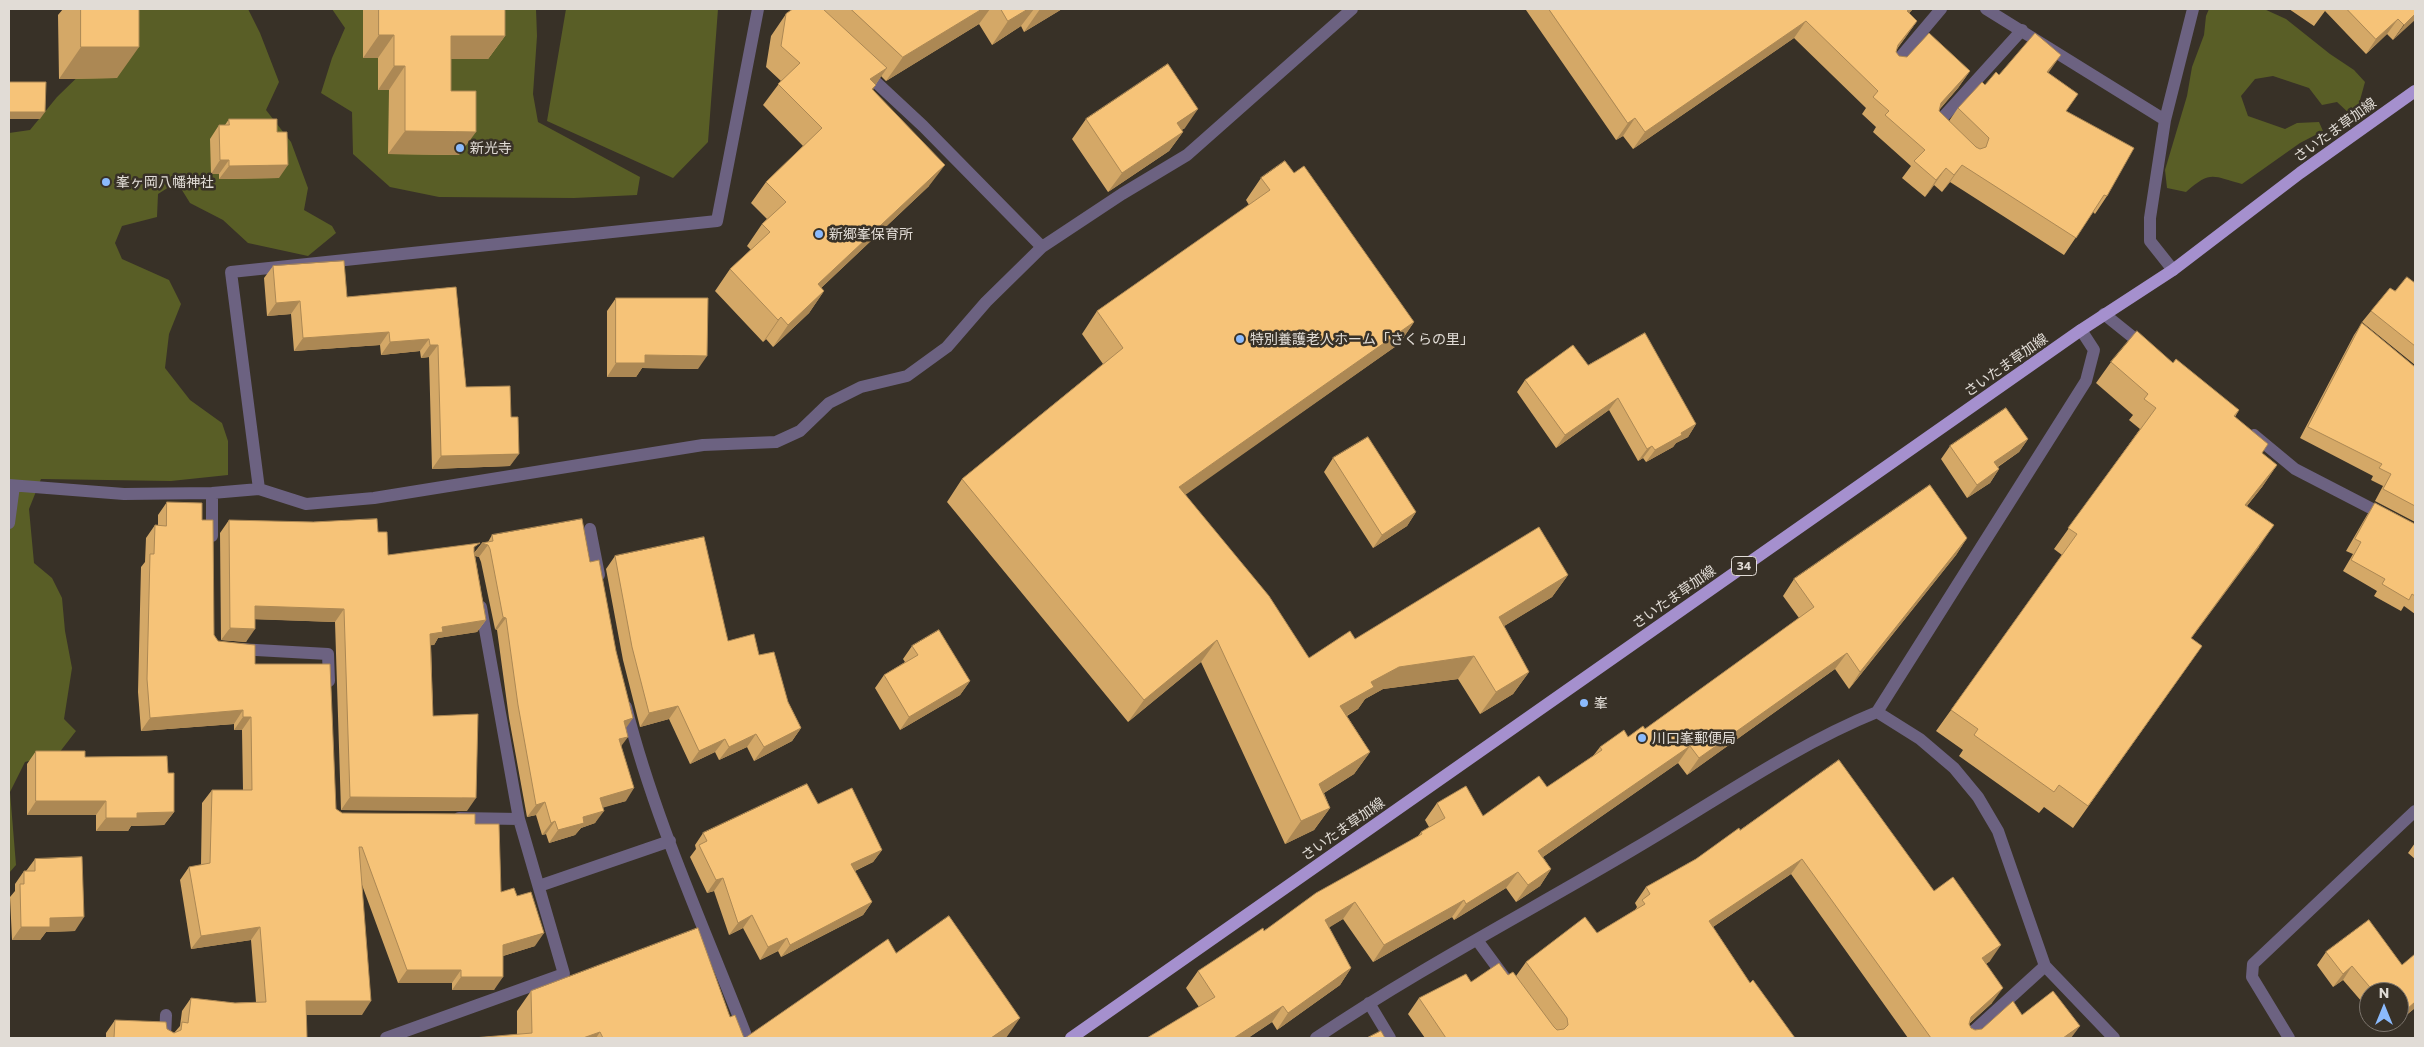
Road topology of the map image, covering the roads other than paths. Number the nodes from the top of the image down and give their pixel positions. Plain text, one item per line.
1 (758, 9) edge
2 (1352, 9) edge
3 (1941, 9) edge
4 (1986, 9) edge
5 (2193, 9) edge
6 (2022, 30) junction
7 (853, 61) edge
8 (1892, 67) edge
9 (2415, 91) edge
10 (2165, 120) junction
11 (1948, 139) edge
12 (1042, 247) junction
13 (2173, 270) junction
14 (2104, 314) junction
15 (2081, 330) junction
16 (2157, 358) edge
17 (2241, 426) edge
18 (11, 486) edge
19 (259, 489) junction
20 (212, 494) junction
21 (9, 523) edge
22 (590, 529) dead end
23 (2415, 531) edge
24 (212, 551) edge
25 (601, 586) edge
26 (478, 592) edge
27 (222, 648) edge
28 (622, 691) edge
29 (330, 692) edge
30 (1877, 712) junction
31 (2415, 811) edge
32 (450, 818) edge
33 (519, 819) junction
34 (670, 840) junction
35 (538, 886) junction
36 (1477, 940) junction
37 (2045, 966) junction
38 (1511, 986) edge
39 (1369, 1002) junction
40 (166, 1015) dead end
41 (165, 1038) edge
42 (386, 1038) edge
43 (747, 1038) edge
44 (1071, 1038) edge
45 (1316, 1038) edge
46 (1390, 1038) edge
47 (1966, 1038) edge
48 (2114, 1038) edge
49 (2289, 1038) edge

1 - 19 street
2 - 12 street
3 - 8 street
4 - 6 street
5 - 10 street
6 - 10 street
6 - 11 street
7 - 12 street
9 - 13 main road, さいたま草加線 / 34
10 - 13 street
12 - 19 street
13 - 14 main road, さいたま草加線 / 34
14 - 15 main road, さいたま草加線 / 34
14 - 16 street
15 - 30 street
15 - 44 main road, さいたま草加線 / 34
17 - 23 street
18 - 20 street
18 - 21 street
19 - 20 street
20 - 24 street
22 - 25 street
26 - 33 street
27 - 29 street
28 - 34 street
30 - 36 street
30 - 37 street
31 - 49 street
32 - 33 street
33 - 35 street
34 - 35 street
34 - 43 street
35 - 42 street
36 - 38 street
36 - 39 street
37 - 47 street
37 - 48 street
39 - 45 street
39 - 46 street
40 - 41 street

